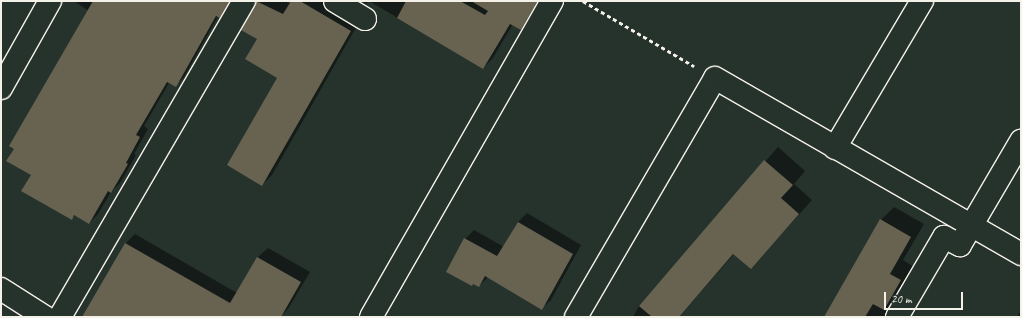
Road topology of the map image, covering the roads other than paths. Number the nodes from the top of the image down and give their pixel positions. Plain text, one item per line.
1 (50, 1) edge
2 (244, 1) edge
3 (334, 1) edge
4 (552, 1) edge
5 (922, 1) edge
6 (365, 19) dead end
7 (1, 88) edge
8 (1021, 141) edge
9 (835, 148) junction
10 (971, 224) junction
11 (1021, 254) edge
12 (1, 289) edge
13 (45, 317) edge
14 (60, 317) edge
15 (371, 317) edge
16 (576, 317) edge
17 (897, 317) edge

1 - 7 street
2 - 14 street
3 - 6 street
4 - 15 street
5 - 9 street
8 - 10 street
9 - 10 street
9 - 16 street
10 - 11 street
10 - 17 street
12 - 13 street

